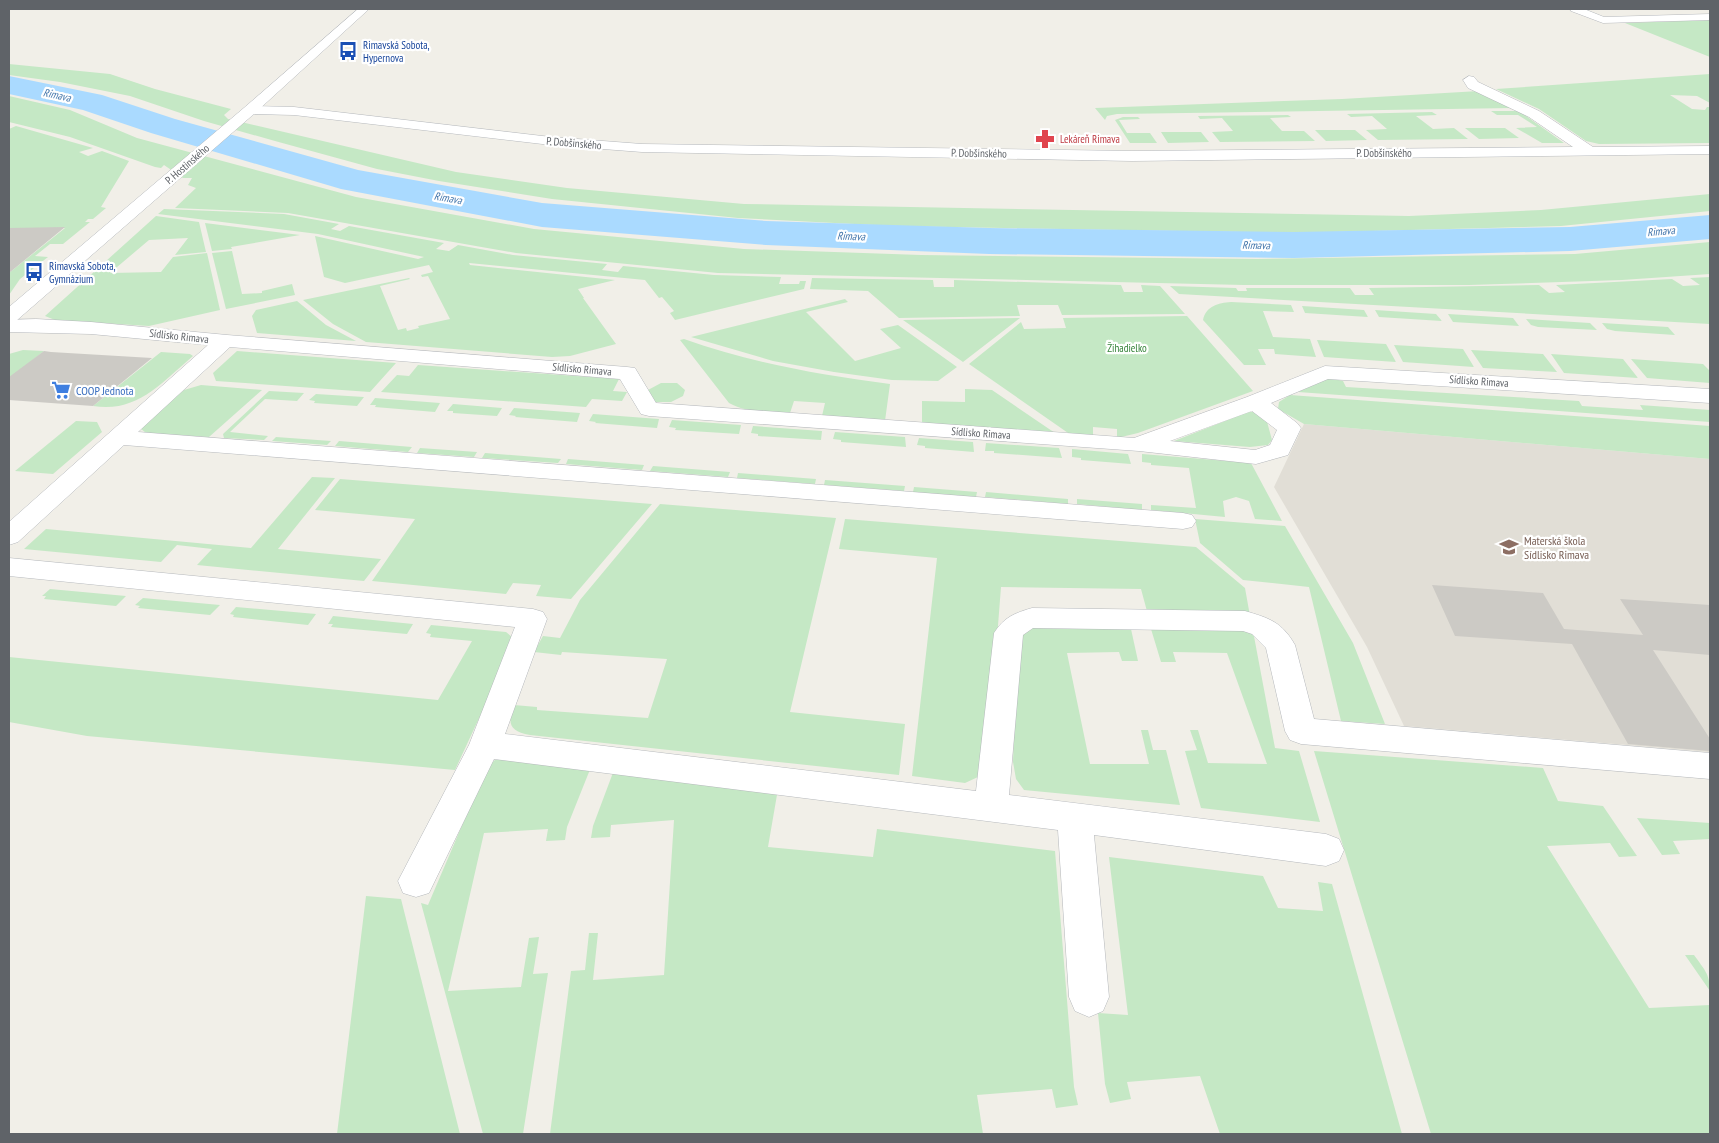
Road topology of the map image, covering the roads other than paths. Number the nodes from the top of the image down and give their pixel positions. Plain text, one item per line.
1 (364, 9) edge
2 (1575, 9) edge
3 (1710, 17) edge
4 (1469, 80) dead end
5 (246, 113) junction
6 (1710, 150) edge
7 (1589, 151) junction
8 (9, 317) edge
9 (9, 326) edge
10 (225, 341) junction
11 (1710, 396) edge
12 (1255, 402) junction
13 (117, 437) junction
14 (1136, 444) junction
15 (1183, 521) dead end
16 (9, 536) edge
17 (9, 567) edge
18 (485, 744) junction
19 (1710, 766) edge
20 (991, 807) junction
21 (1074, 818) junction
22 (1326, 850) dead end
23 (416, 881) dead end
24 (1089, 997) dead end

1 - 5 street, P. Hostinského
2 - 3 street
4 - 7 street
5 - 7 street, P. Dobšinského
5 - 8 street, P. Hostinského
6 - 7 street, P. Dobšinského
9 - 10 street, Sídlisko Rimava
10 - 13 street
10 - 14 street, Sídlisko Rimava
11 - 12 street, Sídlisko Rimava
12 - 14 street, Sídlisko Rimava
12 - 14 street, Sídlisko Rimava
13 - 15 street
13 - 16 street
17 - 18 street
18 - 20 street
18 - 23 street
19 - 20 street
20 - 21 street
21 - 22 street
21 - 24 street

